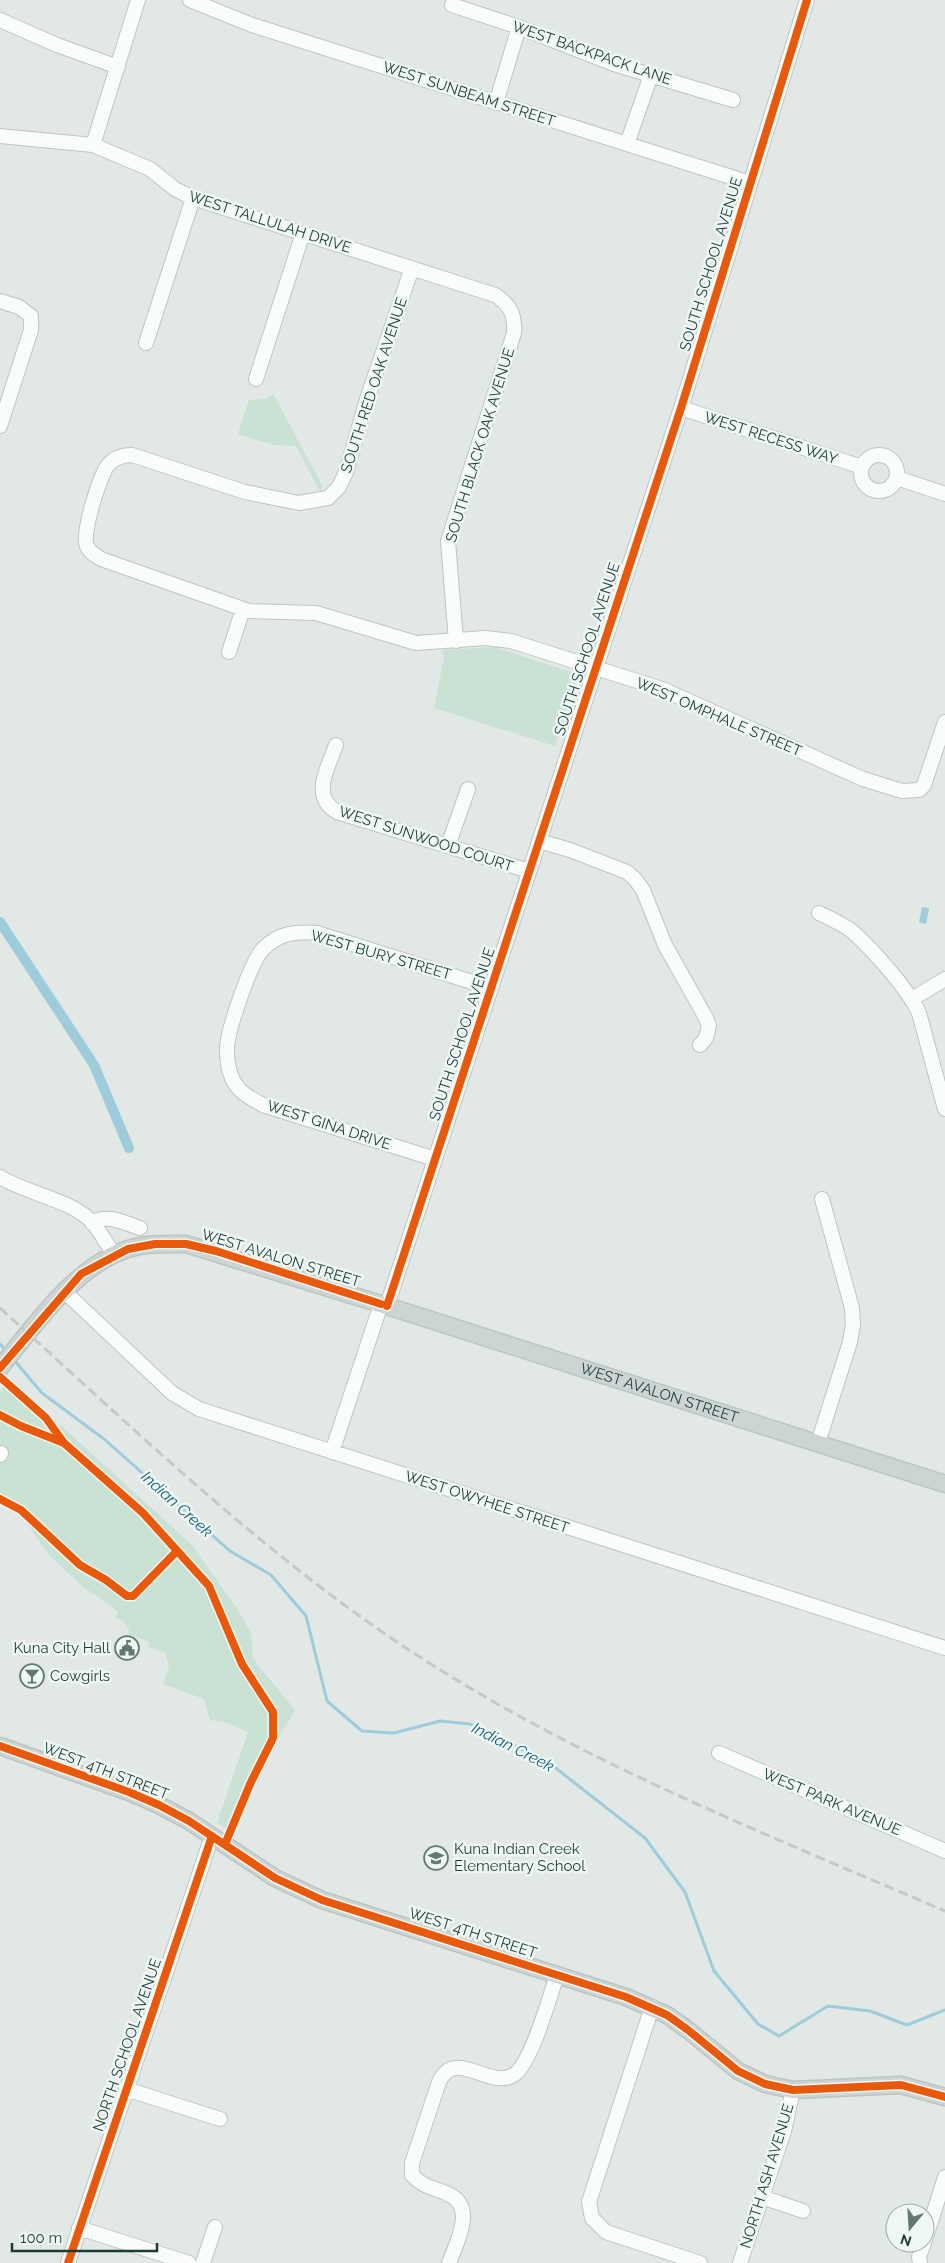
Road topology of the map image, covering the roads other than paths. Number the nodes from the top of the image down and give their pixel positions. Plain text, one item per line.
1 (138, 0) edge
2 (190, 0) edge
3 (803, 1) edge
4 (452, 5) dead end
5 (0, 20) edge
6 (520, 28) junction
7 (118, 67) junction
8 (651, 75) junction
9 (733, 100) dead end
10 (496, 102) junction
11 (0, 136) edge
12 (627, 144) junction
13 (94, 145) junction
14 (750, 183) junction
15 (193, 198) junction
16 (303, 233) junction
17 (412, 268) junction
18 (0, 301) edge
19 (512, 310) joint
20 (146, 344) dead end
21 (256, 379) dead end
22 (4, 399) edge
23 (681, 408) junction
24 (0, 426) edge
25 (862, 467) junction
26 (897, 478) junction
27 (945, 494) edge
28 (87, 546) joint
29 (243, 609) junction
30 (456, 640) junction
31 (229, 652) dead end
32 (595, 668) junction
33 (945, 722) edge
34 (336, 745) dead end
35 (468, 789) dead end
36 (539, 841) junction
37 (448, 846) junction
38 (529, 872) junction
39 (819, 913) dead end
40 (945, 979) edge
41 (491, 988) junction
42 (912, 999) junction
43 (700, 1045) dead end
44 (231, 1077) joint
45 (945, 1109) edge
46 (435, 1159) junction
47 (0, 1177) edge
48 (822, 1199) dead end
49 (92, 1222) junction
50 (140, 1228) dead end
51 (114, 1255) junction
52 (65, 1292) junction
53 (384, 1305) junction
54 (0, 1368) edge
55 (818, 1443) junction
56 (332, 1452) junction
57 (944, 1479) edge
58 (945, 1648) edge
59 (0, 1746) edge
60 (718, 1753) dead end
61 (212, 1836) junction
62 (945, 1851) edge
63 (557, 1975) junction
64 (652, 2007) junction
65 (126, 2089) junction
66 (793, 2090) junction
67 (945, 2097) edge
68 (220, 2120) dead end
69 (945, 2177) edge
70 (762, 2198) junction
71 (935, 2207) edge
72 (803, 2211) dead end
73 (215, 2227) dead end
74 (79, 2228) junction
75 (68, 2263) edge
76 (189, 2263) edge
77 (203, 2263) edge
78 (449, 2263) edge
79 (700, 2263) edge
80 (740, 2263) edge

1 - 7 street
2 - 10 street, WEST SUNBEAM STREET
3 - 14 street, SOUTH SCHOOL AVENUE
4 - 6 street, WEST BACKPACK LANE
5 - 7 street
6 - 8 street, WEST BACKPACK LANE
6 - 10 street
7 - 13 street
8 - 9 street, WEST BACKPACK LANE
8 - 12 street
10 - 12 street, WEST SUNBEAM STREET
11 - 13 street, WEST TALLULAH DRIVE
12 - 14 street, WEST SUNBEAM STREET
13 - 15 street, WEST TALLULAH DRIVE
14 - 23 street, SOUTH SCHOOL AVENUE
15 - 16 street, WEST TALLULAH DRIVE
15 - 20 street
16 - 17 street, WEST TALLULAH DRIVE
16 - 21 street
17 - 19 street, WEST TALLULAH DRIVE
17 - 28 street, SOUTH RED OAK AVENUE
18 - 22 street
19 - 30 street, SOUTH BLACK OAK AVENUE
22 - 24 street
23 - 25 street, WEST RECESS WAY
23 - 32 street, SOUTH SCHOOL AVENUE
25 - 26 street
25 - 26 street
26 - 27 street
28 - 29 street, WEST OMPHALE STREET
29 - 30 street, WEST OMPHALE STREET
29 - 31 street
30 - 32 street, WEST OMPHALE STREET
32 - 33 street, WEST OMPHALE STREET
32 - 36 street, SOUTH SCHOOL AVENUE
34 - 37 street, WEST SUNWOOD COURT
35 - 37 street
36 - 38 street, SOUTH SCHOOL AVENUE
36 - 43 street
37 - 38 street, WEST SUNWOOD COURT
38 - 41 street, SOUTH SCHOOL AVENUE
39 - 42 street
40 - 42 street
41 - 44 street, WEST BURY STREET
41 - 46 street, SOUTH SCHOOL AVENUE
42 - 45 street
44 - 46 street, WEST GINA DRIVE
46 - 53 street, SOUTH SCHOOL AVENUE
47 - 49 street
48 - 55 street
49 - 50 street
49 - 51 street
51 - 52 main road, WEST AVALON STREET
51 - 53 main road, WEST AVALON STREET
52 - 54 main road, WEST AVALON STREET
52 - 56 street, WEST OWYHEE STREET
53 - 55 main road, WEST AVALON STREET
53 - 56 street
55 - 57 main road, WEST AVALON STREET
56 - 58 street, WEST OWYHEE STREET
59 - 61 main road, WEST 4TH STREET
60 - 62 street, WEST PARK AVENUE
61 - 63 main road, WEST 4TH STREET
61 - 65 street, NORTH SCHOOL AVENUE
63 - 64 main road, WEST 4TH STREET
63 - 78 street
64 - 66 main road, WEST 4TH STREET
64 - 79 street
65 - 68 street
65 - 74 street, NORTH SCHOOL AVENUE
66 - 67 main road, WEST 4TH STREET
66 - 70 street, NORTH ASH AVENUE
69 - 71 street
70 - 72 street
70 - 80 street, NORTH ASH AVENUE
73 - 77 street
74 - 75 street, NORTH SCHOOL AVENUE
74 - 76 street

